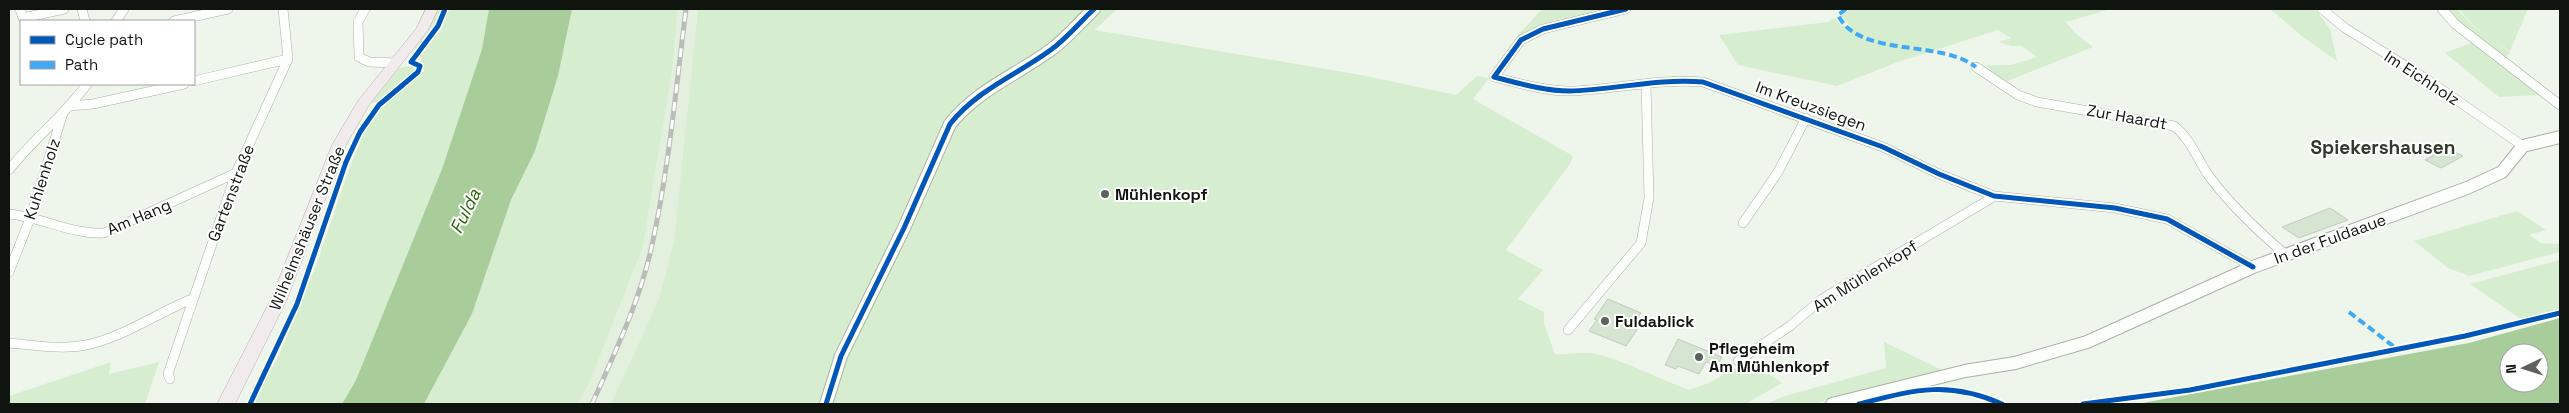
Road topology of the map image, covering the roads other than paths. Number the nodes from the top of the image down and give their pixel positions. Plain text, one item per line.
1 (20, 9) edge
2 (64, 9) edge
3 (124, 9) edge
4 (228, 9) edge
5 (283, 9) edge
6 (432, 9) edge
7 (1094, 9) edge
8 (1626, 9) edge
9 (2322, 9) edge
10 (2442, 9) edge
11 (361, 10) edge
12 (117, 20) edge
13 (178, 20) edge
14 (288, 59) junction
15 (396, 63) junction
16 (1976, 67) dead end
17 (195, 81) edge
18 (1646, 84) junction
19 (86, 85) edge
20 (179, 85) edge
21 (2560, 105) edge
22 (66, 110) junction
23 (1806, 118) junction
24 (2560, 136) edge
25 (2523, 146) junction
26 (9, 170) edge
27 (236, 173) junction
28 (1995, 196) junction
29 (9, 214) edge
30 (31, 216) junction
31 (1743, 223) dead end
32 (2287, 256) junction
33 (2253, 267) junction
34 (9, 272) edge
35 (192, 299) junction
36 (1568, 330) dead end
37 (9, 343) edge
38 (1738, 361) dead end
39 (170, 378) dead end
40 (226, 404) edge
41 (826, 404) edge
42 (1832, 404) edge

1 - 2 street
3 - 12 street
4 - 13 street
5 - 14 street
6 - 15 main road, Wilhelmshäuser Straße
7 - 41 street
8 - 18 street, Im Kreuzsiegen
9 - 25 street, Im Eichholz
10 - 21 street
11 - 15 street
14 - 17 street
14 - 27 street, Gartenstraße
15 - 40 main road, Wilhelmshäuser Straße
16 - 32 street, Zur Haardt
18 - 23 street, Im Kreuzsiegen
18 - 36 street
19 - 22 street
20 - 22 street
22 - 26 street
22 - 30 street, Kuhlenholz
23 - 28 street, Im Kreuzsiegen
23 - 31 street
24 - 25 street
25 - 32 street, In der Fuldaaue
27 - 30 street, Am Hang
27 - 35 street, Gartenstraße
28 - 33 street, Im Kreuzsiegen
28 - 38 street, Am Mühlenkopf
29 - 30 street, Am Hang
30 - 34 street, Kuhlenholz
32 - 33 street, In der Fuldaaue
33 - 42 street, In der Fuldaaue
35 - 37 street
35 - 39 street, Gartenstraße

